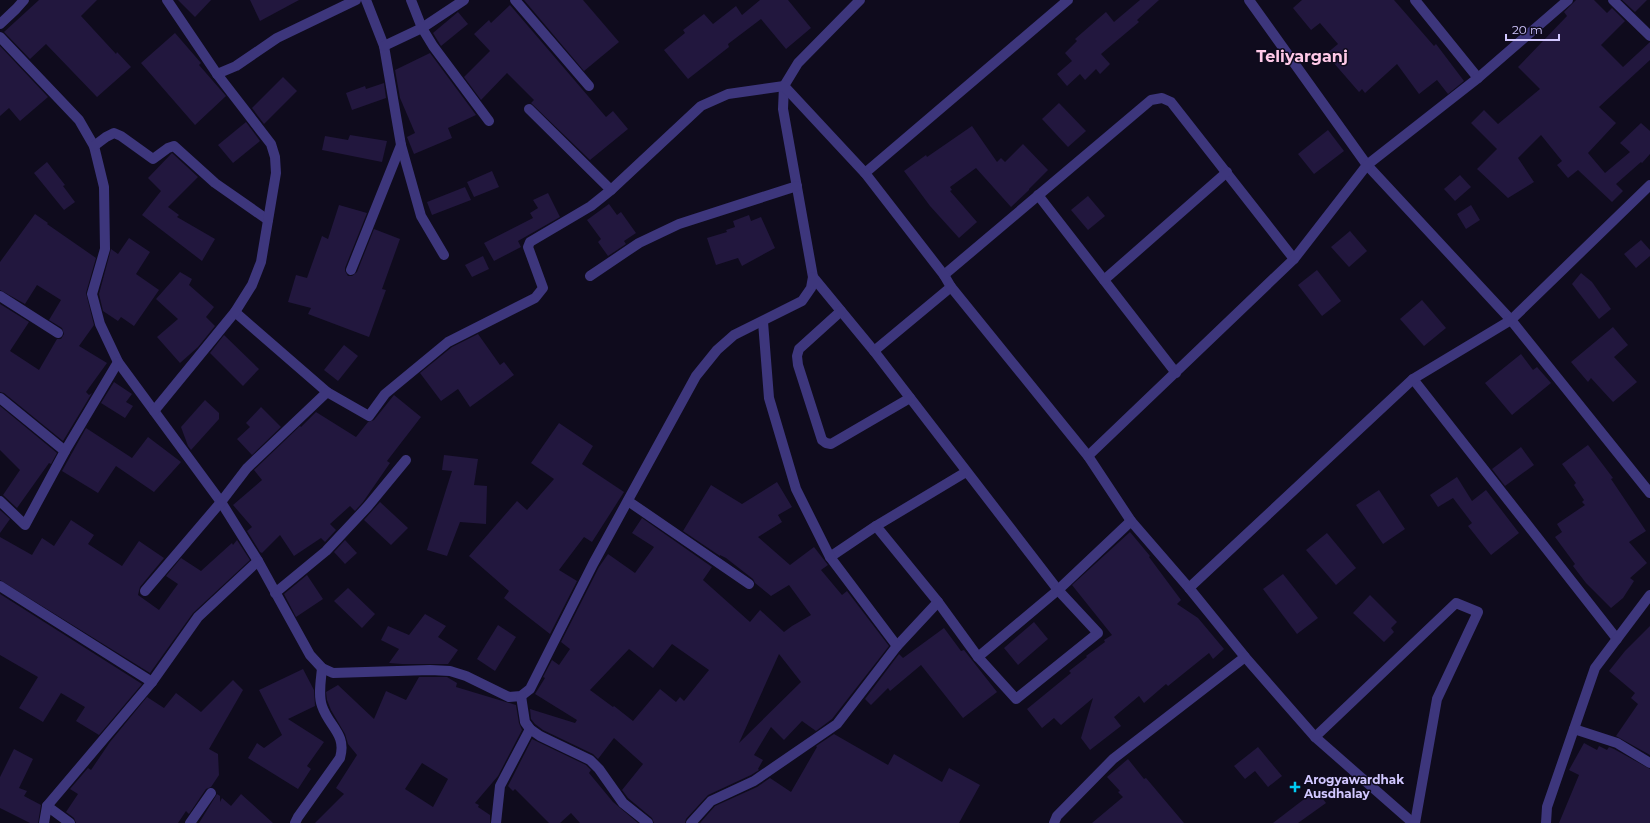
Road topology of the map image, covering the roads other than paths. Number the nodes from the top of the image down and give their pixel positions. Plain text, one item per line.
1 (24, 0) edge
2 (168, 0) edge
3 (356, 0) edge
4 (366, 0) edge
5 (411, 0) edge
6 (464, 0) edge
7 (515, 0) edge
8 (860, 0) edge
9 (1068, 0) edge
10 (1249, 0) edge
11 (1414, 0) edge
12 (1568, 0) edge
13 (1613, 0) edge
14 (0, 24) edge
15 (422, 28) junction
16 (1650, 36) edge
17 (0, 37) edge
18 (384, 46) junction
19 (217, 74) junction
20 (1478, 78) junction
21 (589, 86) dead end
22 (784, 86) junction
23 (528, 109) dead end
24 (489, 121) dead end
25 (401, 145) junction
26 (94, 146) junction
27 (1367, 165) junction
28 (1227, 172) junction
29 (865, 173) junction
30 (1650, 185) edge
31 (797, 186) junction
32 (611, 190) junction
33 (1038, 195) junction
34 (268, 220) junction
35 (444, 255) dead end
36 (1294, 259) junction
37 (351, 270) dead end
38 (944, 275) junction
39 (590, 276) dead end
40 (813, 277) junction
41 (1104, 280) junction
42 (951, 287) junction
43 (0, 296) edge
44 (841, 311) junction
45 (235, 312) junction
46 (1511, 320) junction
47 (763, 322) junction
48 (58, 333) dead end
49 (874, 351) junction
50 (118, 362) junction
51 (1176, 373) junction
52 (1413, 379) junction
53 (327, 392) junction
54 (0, 398) edge
55 (910, 398) junction
56 (154, 411) junction
57 (65, 451) junction
58 (1088, 456) junction
59 (406, 460) dead end
60 (966, 472) junction
61 (1650, 493) edge
62 (0, 501) edge
63 (628, 501) junction
64 (221, 502) junction
65 (1131, 521) junction
66 (876, 526) junction
67 (830, 557) junction
68 (258, 561) junction
69 (749, 584) dead end
70 (0, 586) edge
71 (1189, 588) junction
72 (1058, 590) junction
73 (145, 591) dead end
74 (275, 593) junction
75 (1650, 595) edge
76 (938, 602) junction
77 (1616, 639) junction
78 (897, 646) junction
79 (978, 656) junction
80 (1245, 657) junction
81 (322, 668) junction
82 (152, 682) junction
83 (521, 696) junction
84 (530, 729) junction
85 (1574, 729) junction
86 (1315, 737) junction
87 (1650, 763) edge
88 (211, 793) dead end
89 (47, 806) junction
90 (44, 823) edge
91 (70, 823) edge
92 (190, 823) edge
93 (295, 823) edge
94 (496, 823) edge
95 (648, 823) edge
96 (691, 823) edge
97 (1054, 823) edge
98 (1414, 823) edge
99 (1546, 823) edge

1 - 14 street
2 - 19 street
3 - 19 street
4 - 18 street
5 - 15 street
6 - 15 street
7 - 21 street
8 - 22 street
9 - 29 street
10 - 27 street
11 - 20 street
12 - 20 street
13 - 16 street
15 - 18 street
15 - 24 street
17 - 26 street
18 - 25 street
19 - 34 street
20 - 27 street
22 - 29 street
22 - 31 street
22 - 32 street
23 - 32 street
25 - 35 street
25 - 37 street
26 - 34 street
26 - 50 street
27 - 36 street
27 - 46 street
28 - 33 street
28 - 36 street
28 - 41 street
29 - 38 street
30 - 46 street
31 - 39 street
31 - 40 street
32 - 53 street
33 - 38 street
33 - 41 street
34 - 45 street
36 - 51 street
38 - 42 street
40 - 44 street
40 - 47 street
41 - 51 street
42 - 49 street
42 - 58 street
43 - 48 street
44 - 49 street
44 - 55 street
45 - 53 street
45 - 56 street
46 - 52 street
46 - 61 street
47 - 63 street
47 - 67 street
49 - 55 street
50 - 56 street
50 - 57 street
51 - 58 street
52 - 71 street
52 - 77 street
53 - 64 street
54 - 57 street
55 - 60 street
56 - 64 street
57 - 62 street
58 - 65 street
59 - 74 street
60 - 66 street
60 - 72 street
63 - 69 street
63 - 83 street
64 - 68 street
64 - 73 street
65 - 71 street
65 - 72 street
66 - 67 street
66 - 76 street
67 - 78 street
68 - 74 street
68 - 82 street
70 - 82 street
71 - 80 street
72 - 79 street
72 - 79 street
74 - 81 street
75 - 77 street
76 - 78 street
76 - 79 street
77 - 85 street
78 - 96 street
80 - 86 street
80 - 97 street
81 - 83 street
81 - 93 street
82 - 89 street
83 - 84 street
84 - 94 street
84 - 95 street
85 - 87 street
85 - 99 street
86 - 98 street
86 - 98 street
88 - 92 street
89 - 90 street
89 - 91 street

